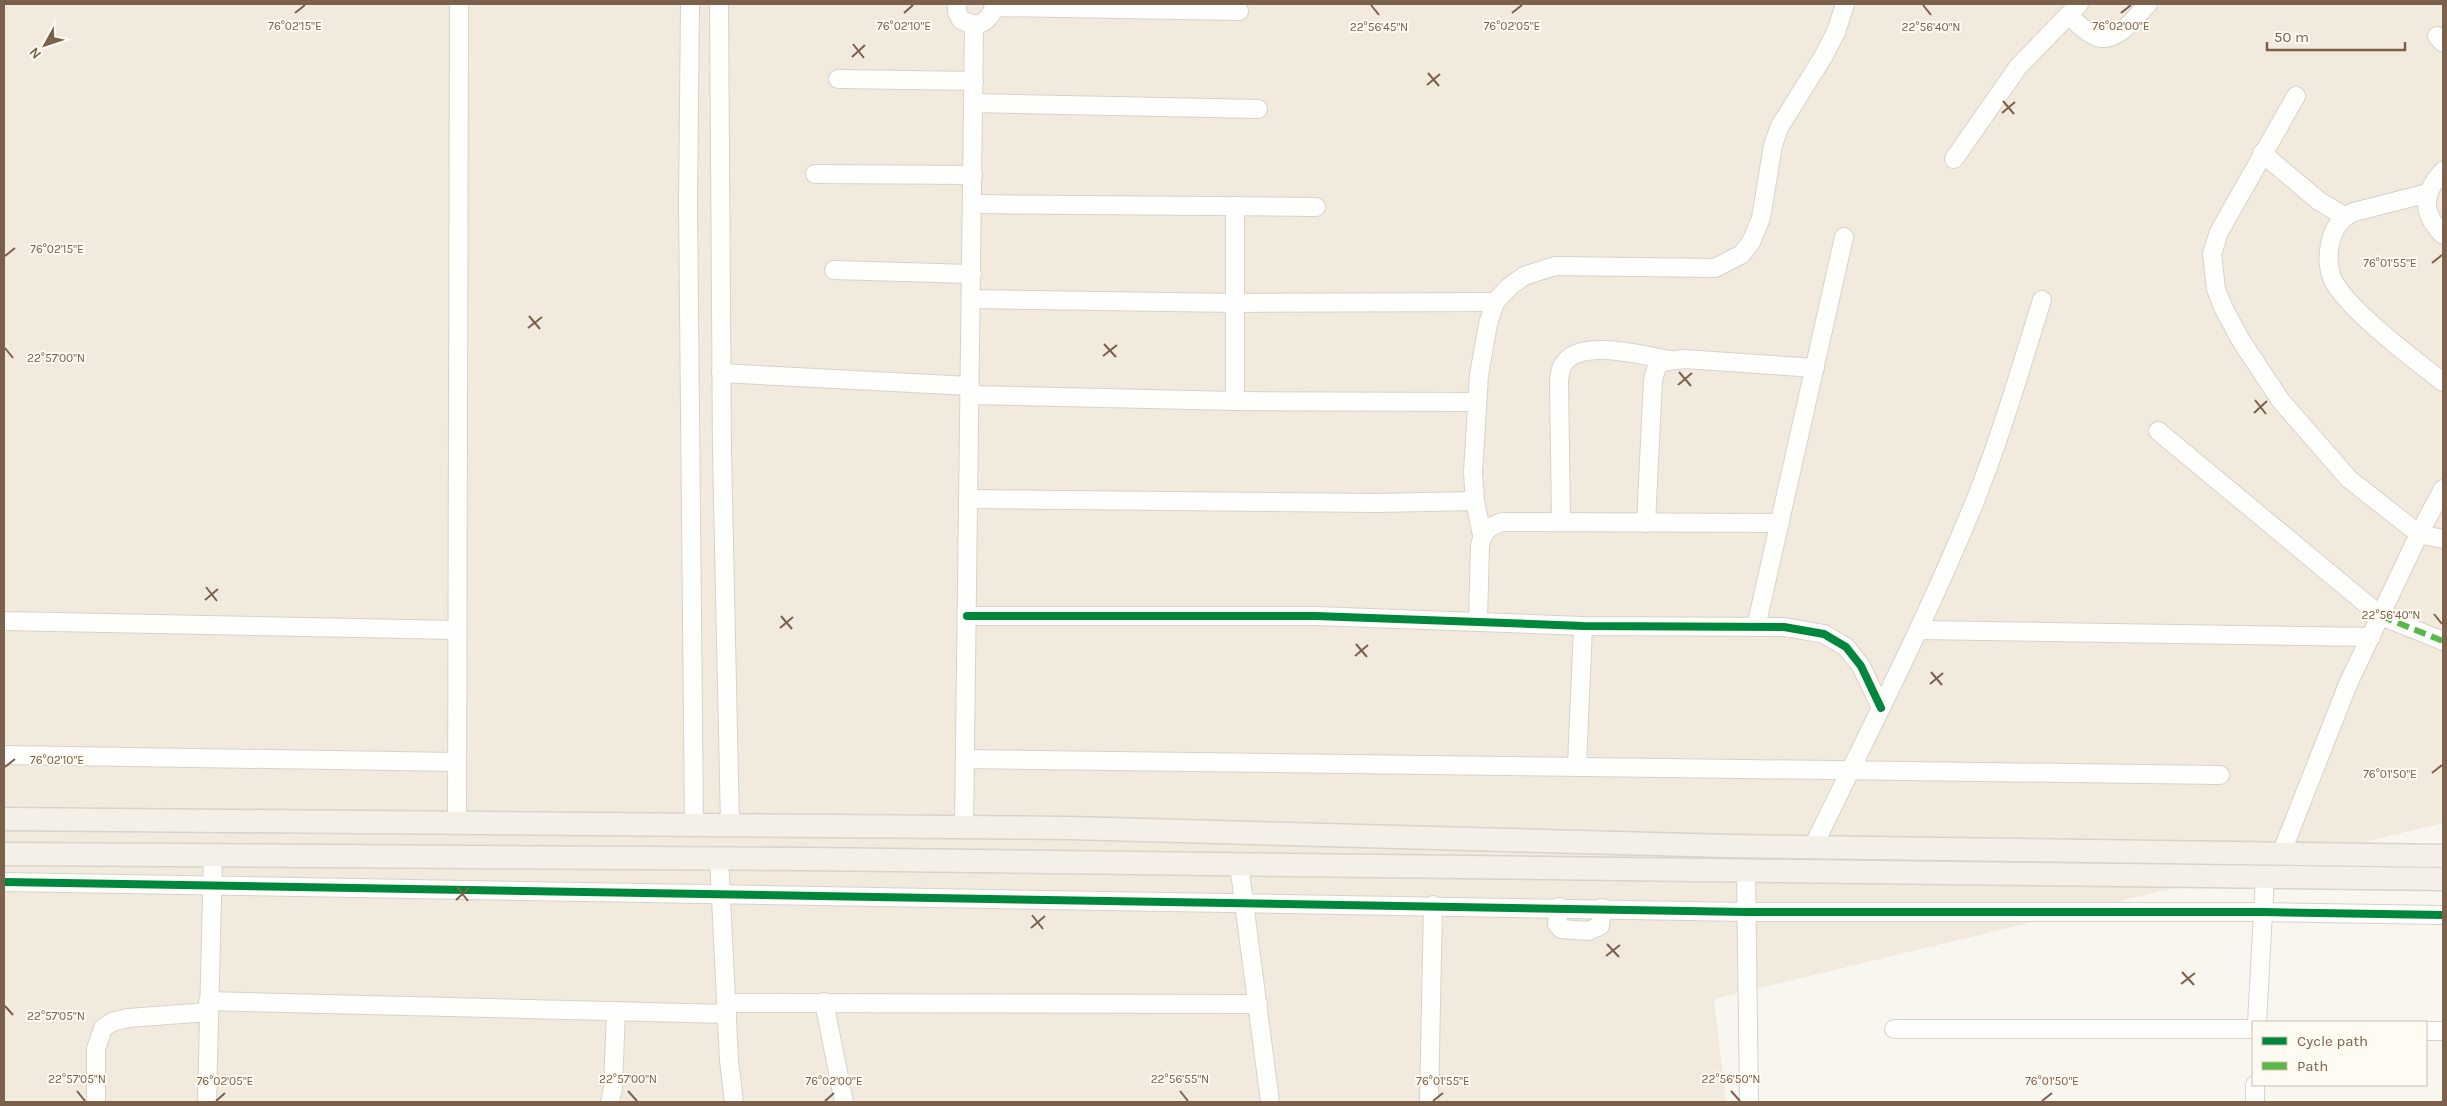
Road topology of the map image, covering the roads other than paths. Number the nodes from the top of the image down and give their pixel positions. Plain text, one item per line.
1 (459, 4) edge
2 (690, 4) edge
3 (719, 4) edge
4 (957, 4) edge
5 (1845, 4) edge
6 (2148, 4) edge
7 (994, 5) edge
8 (2073, 9) edge
9 (1240, 10) dead end
10 (974, 25) junction
11 (838, 79) dead end
12 (974, 81) junction
13 (2296, 96) dead end
14 (974, 104) junction
15 (1258, 109) dead end
16 (2262, 154) junction
17 (1954, 159) dead end
18 (2443, 171) edge
19 (815, 174) dead end
20 (973, 175) junction
21 (2428, 194) junction
22 (973, 204) junction
23 (1235, 206) junction
24 (1316, 207) dead end
25 (2344, 216) junction
26 (2443, 235) edge
27 (1844, 237) dead end
28 (834, 270) dead end
29 (972, 274) junction
30 (971, 300) junction
31 (2042, 300) dead end
32 (1495, 302) junction
33 (1235, 304) junction
34 (1670, 360) junction
35 (1814, 368) junction
36 (721, 373) junction
37 (2443, 382) edge
38 (970, 390) junction
39 (1235, 401) junction
40 (1477, 402) junction
41 (2158, 431) dead end
42 (2443, 490) edge
43 (968, 499) junction
44 (1475, 501) junction
45 (1561, 522) junction
46 (1646, 523) junction
47 (1780, 523) junction
48 (2419, 534) junction
49 (1482, 535) junction
50 (2443, 539) edge
51 (967, 616) junction
52 (2381, 616) junction
53 (4, 621) edge
54 (1478, 622) junction
55 (1583, 626) junction
56 (1756, 627) junction
57 (457, 630) junction
58 (1919, 630) junction
59 (2371, 637) junction
60 (2443, 641) edge
61 (1880, 708) junction
62 (4, 755) edge
63 (965, 759) junction
64 (457, 762) junction
65 (1577, 766) junction
66 (1851, 769) junction
67 (2220, 775) dead end
68 (4, 819) edge
69 (457, 822) junction
70 (711, 825) junction
71 (964, 827) junction
72 (1813, 848) junction
73 (4, 854) edge
74 (2281, 854) junction
75 (212, 855) junction
76 (2443, 856) edge
77 (714, 858) junction
78 (1239, 864) junction
79 (1746, 871) junction
80 (2265, 877) junction
81 (2443, 879) edge
82 (4, 882) edge
83 (212, 884) junction
84 (721, 896) junction
85 (1244, 902) junction
86 (1433, 905) junction
87 (1746, 912) junction
88 (2263, 912) junction
89 (2443, 915) edge
90 (824, 1002) junction
91 (1258, 1004) junction
92 (208, 1006) junction
93 (727, 1008) junction
94 (616, 1011) junction
95 (2257, 1021) edge
96 (2252, 1028) edge
97 (1894, 1029) dead end
98 (2427, 1031) edge
99 (2443, 1031) edge
100 (2255, 1086) edge
101 (96, 1102) edge
102 (207, 1102) edge
103 (610, 1102) edge
104 (734, 1102) edge
105 (844, 1102) edge
106 (1270, 1102) edge
107 (1429, 1102) edge
108 (1749, 1102) edge
109 (2255, 1102) edge

1 - 57 street
2 - 70 street
3 - 36 street
4 - 10 street
5 - 32 street
6 - 8 street
7 - 9 street
7 - 10 street
8 - 17 street
10 - 12 street
11 - 12 street
12 - 14 street
13 - 16 street
14 - 15 street
14 - 20 street
16 - 25 street
16 - 48 street
18 - 21 street
19 - 20 street
20 - 22 street
21 - 25 street
21 - 26 street
22 - 23 street
22 - 29 street
23 - 24 street
23 - 33 street
25 - 37 street
27 - 35 street
28 - 29 street
29 - 30 street
30 - 33 street
30 - 38 street
31 - 58 street
32 - 33 street
32 - 40 street
33 - 39 street
34 - 35 street
34 - 45 street
34 - 46 street
35 - 47 street
36 - 38 street
36 - 70 street
38 - 39 street
38 - 43 street
39 - 40 street
40 - 44 street
41 - 52 street
42 - 48 street
43 - 44 street
43 - 51 street
44 - 49 street
45 - 46 street
45 - 49 street
46 - 47 street
47 - 56 street
48 - 50 street
48 - 52 street
49 - 54 street
51 - 54 street
51 - 63 street
52 - 59 street
52 - 60 street
53 - 57 street
54 - 55 street
55 - 56 street
55 - 65 street
56 - 61 street
57 - 64 street
58 - 59 street
58 - 61 street
59 - 74 street
61 - 66 street
62 - 64 street
63 - 65 street
63 - 71 street
64 - 69 street
65 - 66 street
66 - 67 street
66 - 72 street
68 - 69 main road
69 - 70 main road
70 - 71 main road
70 - 77 main road
71 - 72 main road
72 - 74 main road
73 - 75 main road
74 - 76 main road
75 - 77 main road
75 - 83 street
77 - 78 main road
77 - 84 street
78 - 79 main road
78 - 85 street
79 - 80 main road
79 - 87 street
80 - 81 main road
80 - 88 street
82 - 83 street
83 - 84 street
83 - 92 street
84 - 85 street
84 - 93 street
85 - 86 street
85 - 91 street
86 - 87 street
86 - 107 street
87 - 88 street
87 - 108 street
88 - 89 street
88 - 95 street
90 - 91 street
90 - 93 street
90 - 105 street
91 - 106 street
92 - 94 street
92 - 101 street
92 - 102 street
93 - 94 street
93 - 104 street
94 - 103 street
96 - 97 street
98 - 99 street
100 - 109 street

